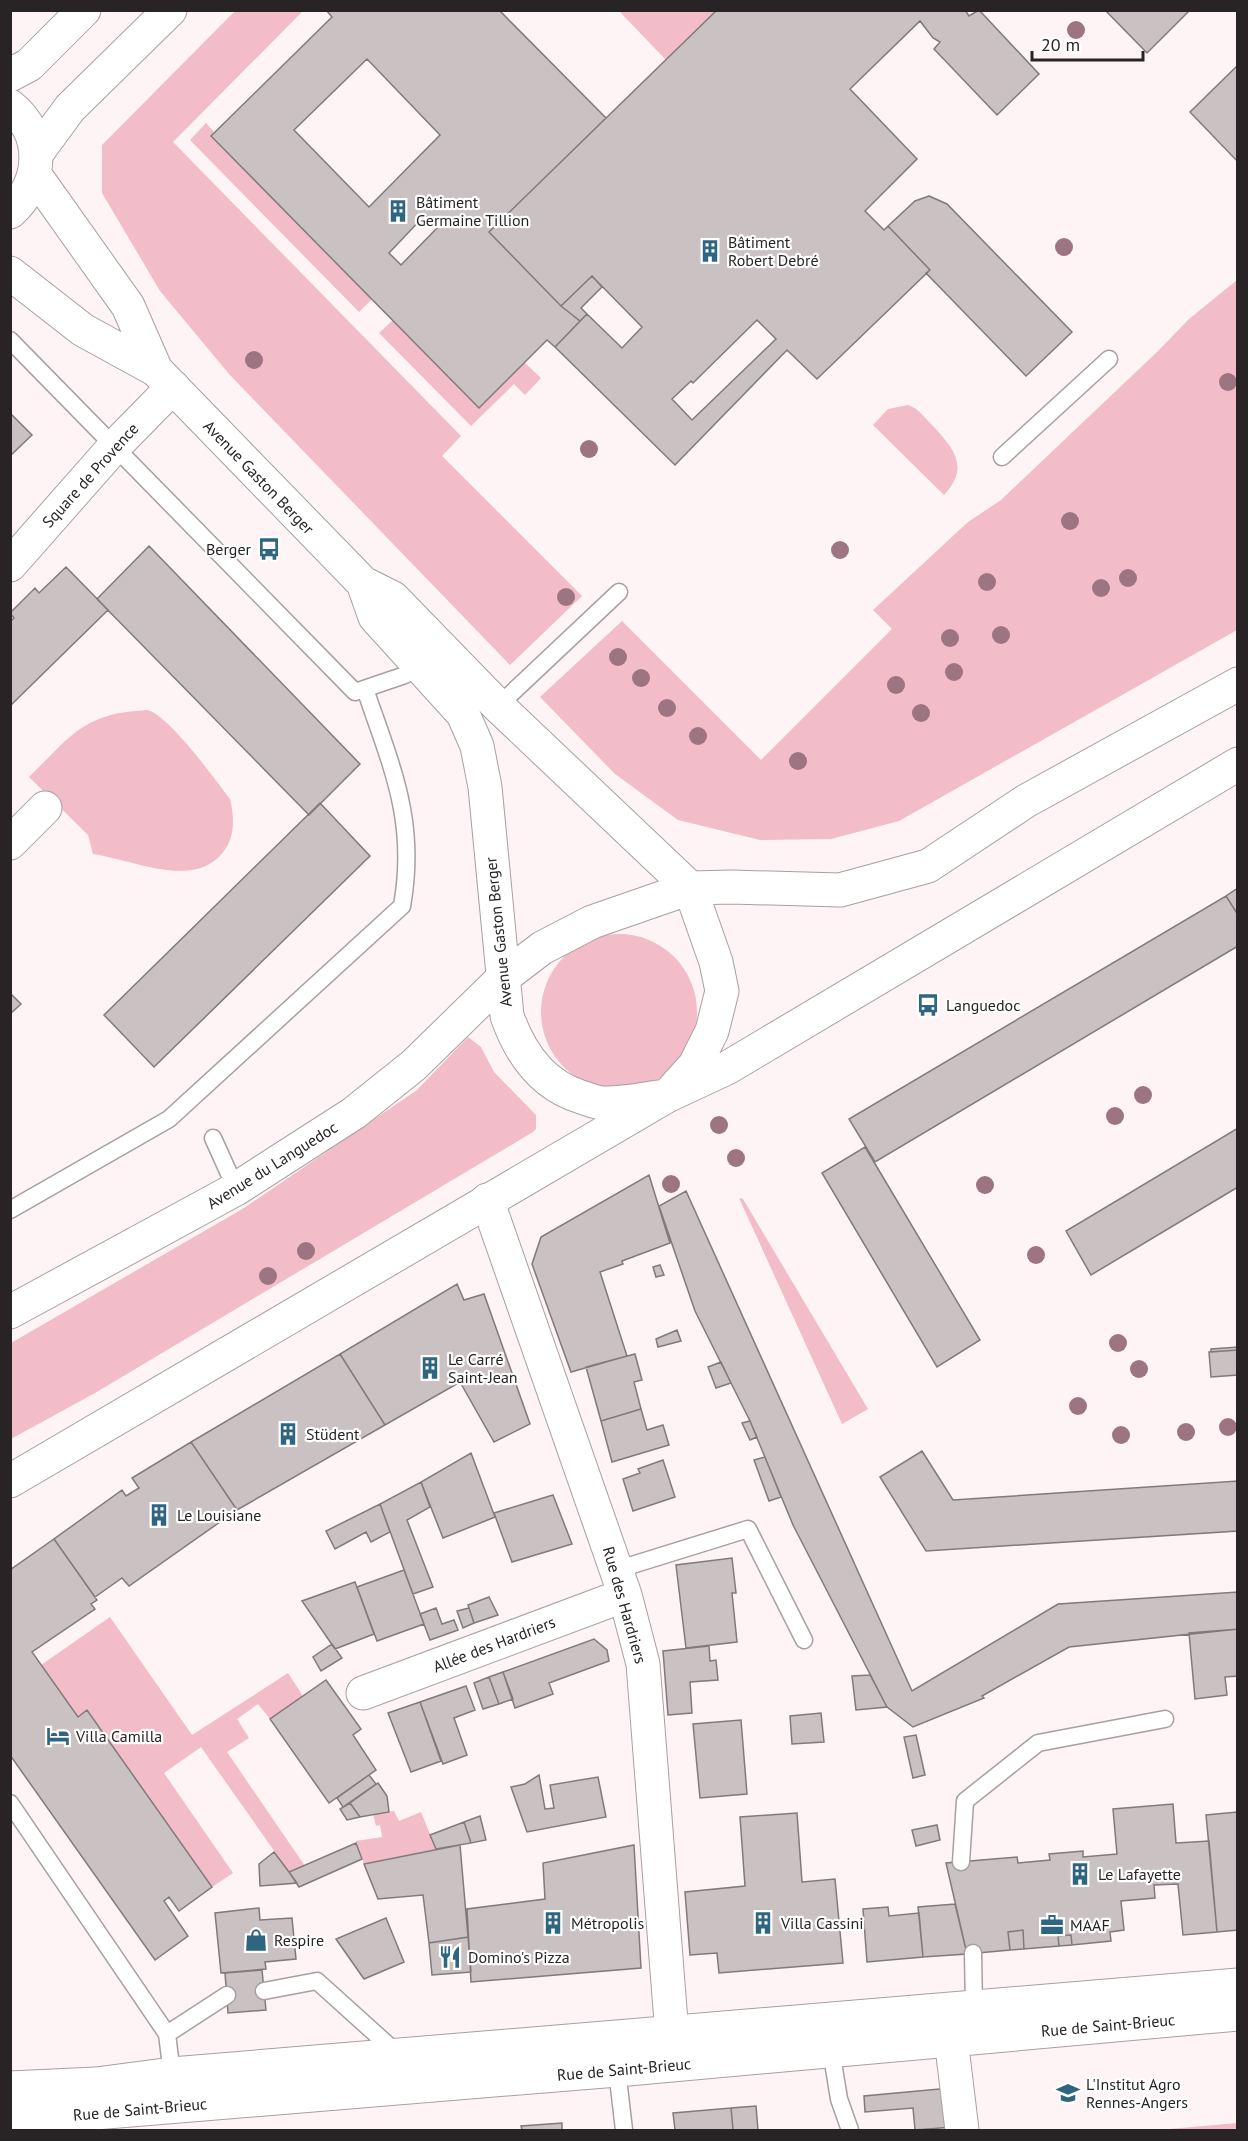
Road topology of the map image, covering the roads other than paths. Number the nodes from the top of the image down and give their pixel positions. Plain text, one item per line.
1 (84, 10) edge
2 (170, 10) edge
3 (10, 75) edge
4 (10, 106) edge
5 (36, 164) junction
6 (10, 212) edge
7 (10, 273) edge
8 (10, 340) edge
9 (1109, 359) dead end
10 (164, 379) junction
11 (114, 447) junction
12 (1002, 457) dead end
13 (10, 565) edge
14 (619, 592) dead end
15 (428, 654) junction
16 (1238, 684) edge
17 (365, 689) junction
18 (498, 706) junction
19 (1238, 764) edge
20 (45, 808) dead end
21 (10, 843) edge
22 (690, 888) junction
23 (504, 977) junction
24 (667, 1096) junction
25 (213, 1138) dead end
26 (237, 1189) junction
27 (487, 1200) junction
28 (10, 1210) edge
29 (10, 1312) edge
30 (10, 1481) edge
31 (620, 1583) junction
32 (804, 1640) dead end
33 (363, 1693) dead end
34 (1165, 1719) dead end
35 (10, 1803) edge
36 (961, 1862) dead end
37 (973, 1953) dead end
38 (1238, 1985) edge
39 (264, 1991) dead end
40 (226, 1995) dead end
41 (974, 2008) junction
42 (1238, 2014) edge
43 (167, 2034) junction
44 (951, 2039) junction
45 (673, 2050) junction
46 (831, 2050) junction
47 (401, 2056) junction
48 (617, 2070) junction
49 (172, 2074) junction
50 (10, 2088) edge
51 (10, 2120) edge
52 (624, 2130) edge
53 (850, 2130) edge
54 (963, 2130) edge

1 - 3 main road
2 - 5 main road
4 - 5 main road, Avenue Gaston Berger
5 - 6 main road
5 - 10 main road, Avenue Gaston Berger
7 - 10 main road, Avenue Gaston Berger
8 - 11 lane
9 - 12 lane
10 - 11 main road, Square de Provence
10 - 15 main road, Avenue Gaston Berger
11 - 13 main road, Square de Provence
11 - 17 lane
14 - 18 lane
15 - 17 lane
15 - 18 main road, Avenue Gaston Berger
15 - 23 main road, Avenue Gaston Berger
16 - 22 main road, Avenue du Languedoc
17 - 28 lane
18 - 22 main road, Avenue Gaston Berger
19 - 24 main road
20 - 21 main road
22 - 23 main road, Avenue du Languedoc
22 - 24 main road, Avenue Gaston Berger
23 - 24 main road, Avenue Gaston Berger
23 - 26 main road, Avenue du Languedoc
24 - 27 main road
25 - 26 lane
26 - 29 main road, Avenue du Languedoc
27 - 30 main road
27 - 31 main road, Rue des Hardriers
31 - 32 lane
31 - 33 main road, Allée des Hardriers
31 - 45 main road, Rue des Hardriers
34 - 36 lane
35 - 43 lane
37 - 41 lane
38 - 41 main road, Rue de Saint-Brieuc
39 - 47 lane
40 - 43 lane
41 - 45 main road, Rue de Saint-Brieuc
42 - 44 main road, Rue de Saint-Brieuc
43 - 49 lane
44 - 46 main road, Rue de Saint-Brieuc
44 - 54 main road
45 - 46 main road, Rue de Saint-Brieuc
45 - 47 main road, Rue de Saint-Brieuc
45 - 48 main road, Rue de Saint-Brieuc
46 - 53 lane
47 - 49 main road, Rue de Saint-Brieuc
48 - 51 main road, Rue de Saint-Brieuc
48 - 52 lane
49 - 50 main road, Rue de Saint-Brieuc

